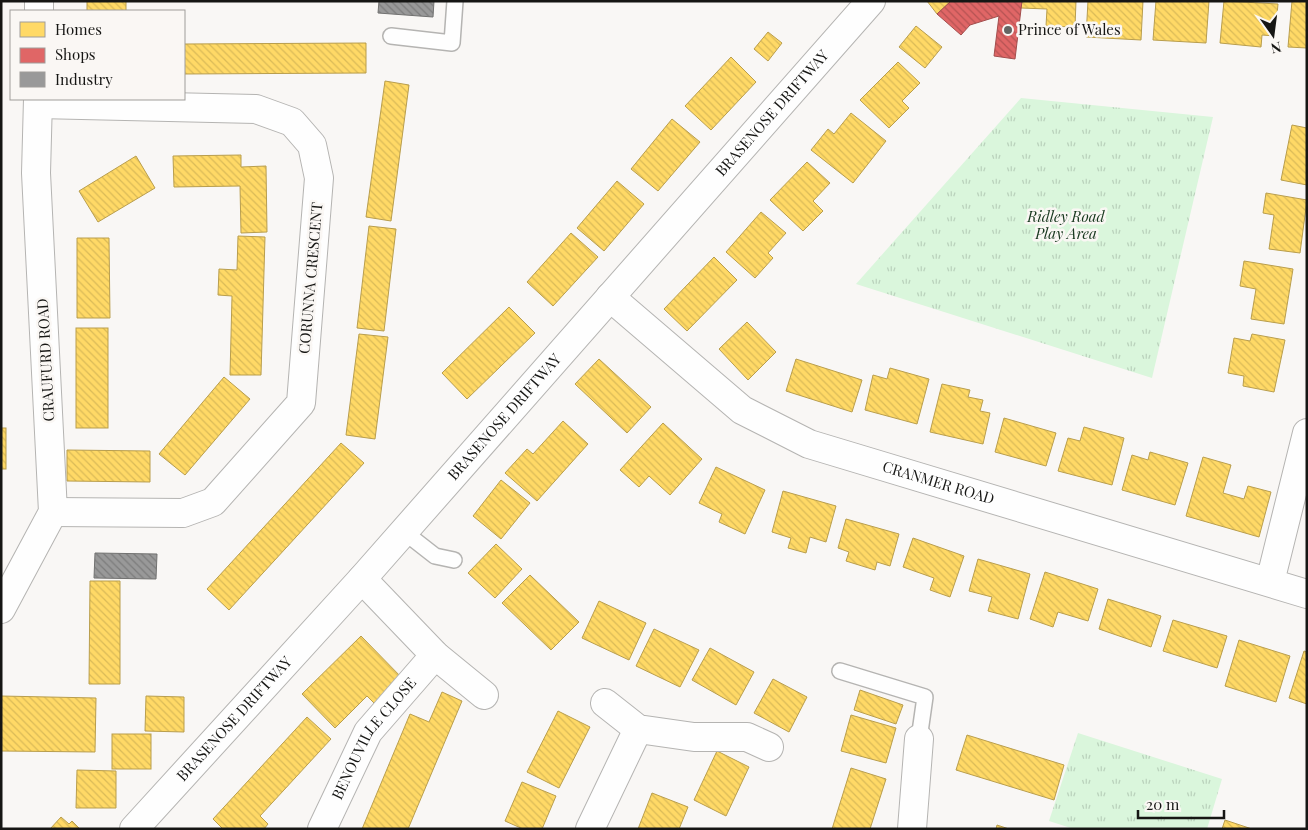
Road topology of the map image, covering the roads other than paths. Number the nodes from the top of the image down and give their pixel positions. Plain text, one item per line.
1 (455, 1) edge
2 (871, 1) edge
3 (390, 36) dead end
4 (38, 101) edge
5 (610, 297) junction
6 (1307, 433) edge
7 (53, 512) junction
8 (403, 531) junction
9 (454, 560) dead end
10 (362, 579) junction
11 (1270, 582) junction
12 (1307, 594) edge
13 (1, 609) edge
14 (435, 655) junction
15 (840, 671) dead end
16 (484, 695) dead end
17 (605, 703) dead end
18 (638, 729) junction
19 (919, 739) joint
20 (770, 747) dead end
21 (134, 829) edge
22 (322, 829) edge
23 (590, 829) edge
24 (912, 829) edge

1 - 3 lane
2 - 5 street, BRASENOSE DRIFTWAY
4 - 7 street, CRAUFURD ROAD
4 - 7 street, CORUNNA CRESCENT
5 - 8 street, BRASENOSE DRIFTWAY
5 - 11 street, CRANMER ROAD
6 - 11 street
7 - 13 street
8 - 9 lane
8 - 10 street, BRASENOSE DRIFTWAY
10 - 14 street
10 - 21 street, BRASENOSE DRIFTWAY
11 - 12 street, CRANMER ROAD
14 - 16 street
14 - 22 street, BENOUVILLE CLOSE
15 - 19 lane
17 - 18 street
18 - 20 street
18 - 23 street
19 - 24 street

